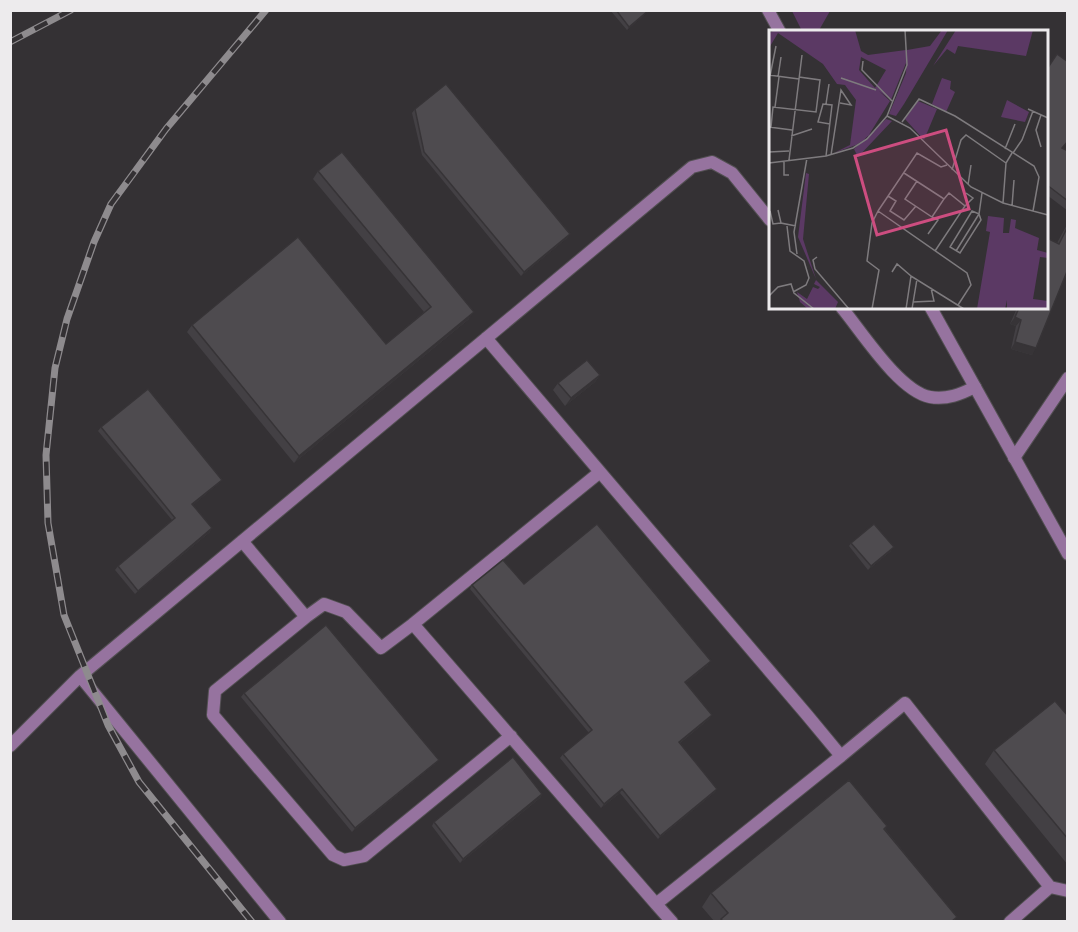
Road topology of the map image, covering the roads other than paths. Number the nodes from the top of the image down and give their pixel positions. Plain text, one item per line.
1 (768, 10) edge
2 (779, 30) edge
3 (769, 218) edge
4 (843, 309) edge
5 (932, 309) edge
6 (486, 338) junction
7 (1068, 378) edge
8 (975, 387) junction
9 (1014, 458) junction
10 (600, 472) junction
11 (242, 541) junction
12 (1068, 554) edge
13 (306, 617) junction
14 (413, 624) junction
15 (80, 676) junction
16 (511, 736) junction
17 (10, 746) edge
18 (841, 756) junction
19 (1050, 887) junction
20 (1068, 891) edge
21 (656, 904) junction
22 (280, 921) edge
23 (672, 921) edge
24 (1010, 921) edge

1 - 2 street
3 - 6 street
4 - 8 street
5 - 8 street
6 - 10 street
6 - 11 street
7 - 9 street
8 - 9 street
9 - 12 street
10 - 14 street
10 - 18 street
11 - 13 street
11 - 15 street
13 - 14 street
13 - 16 street
14 - 16 street
15 - 17 street
15 - 22 street
16 - 21 street
18 - 19 street
18 - 21 street
19 - 20 street
19 - 24 street
21 - 23 street

